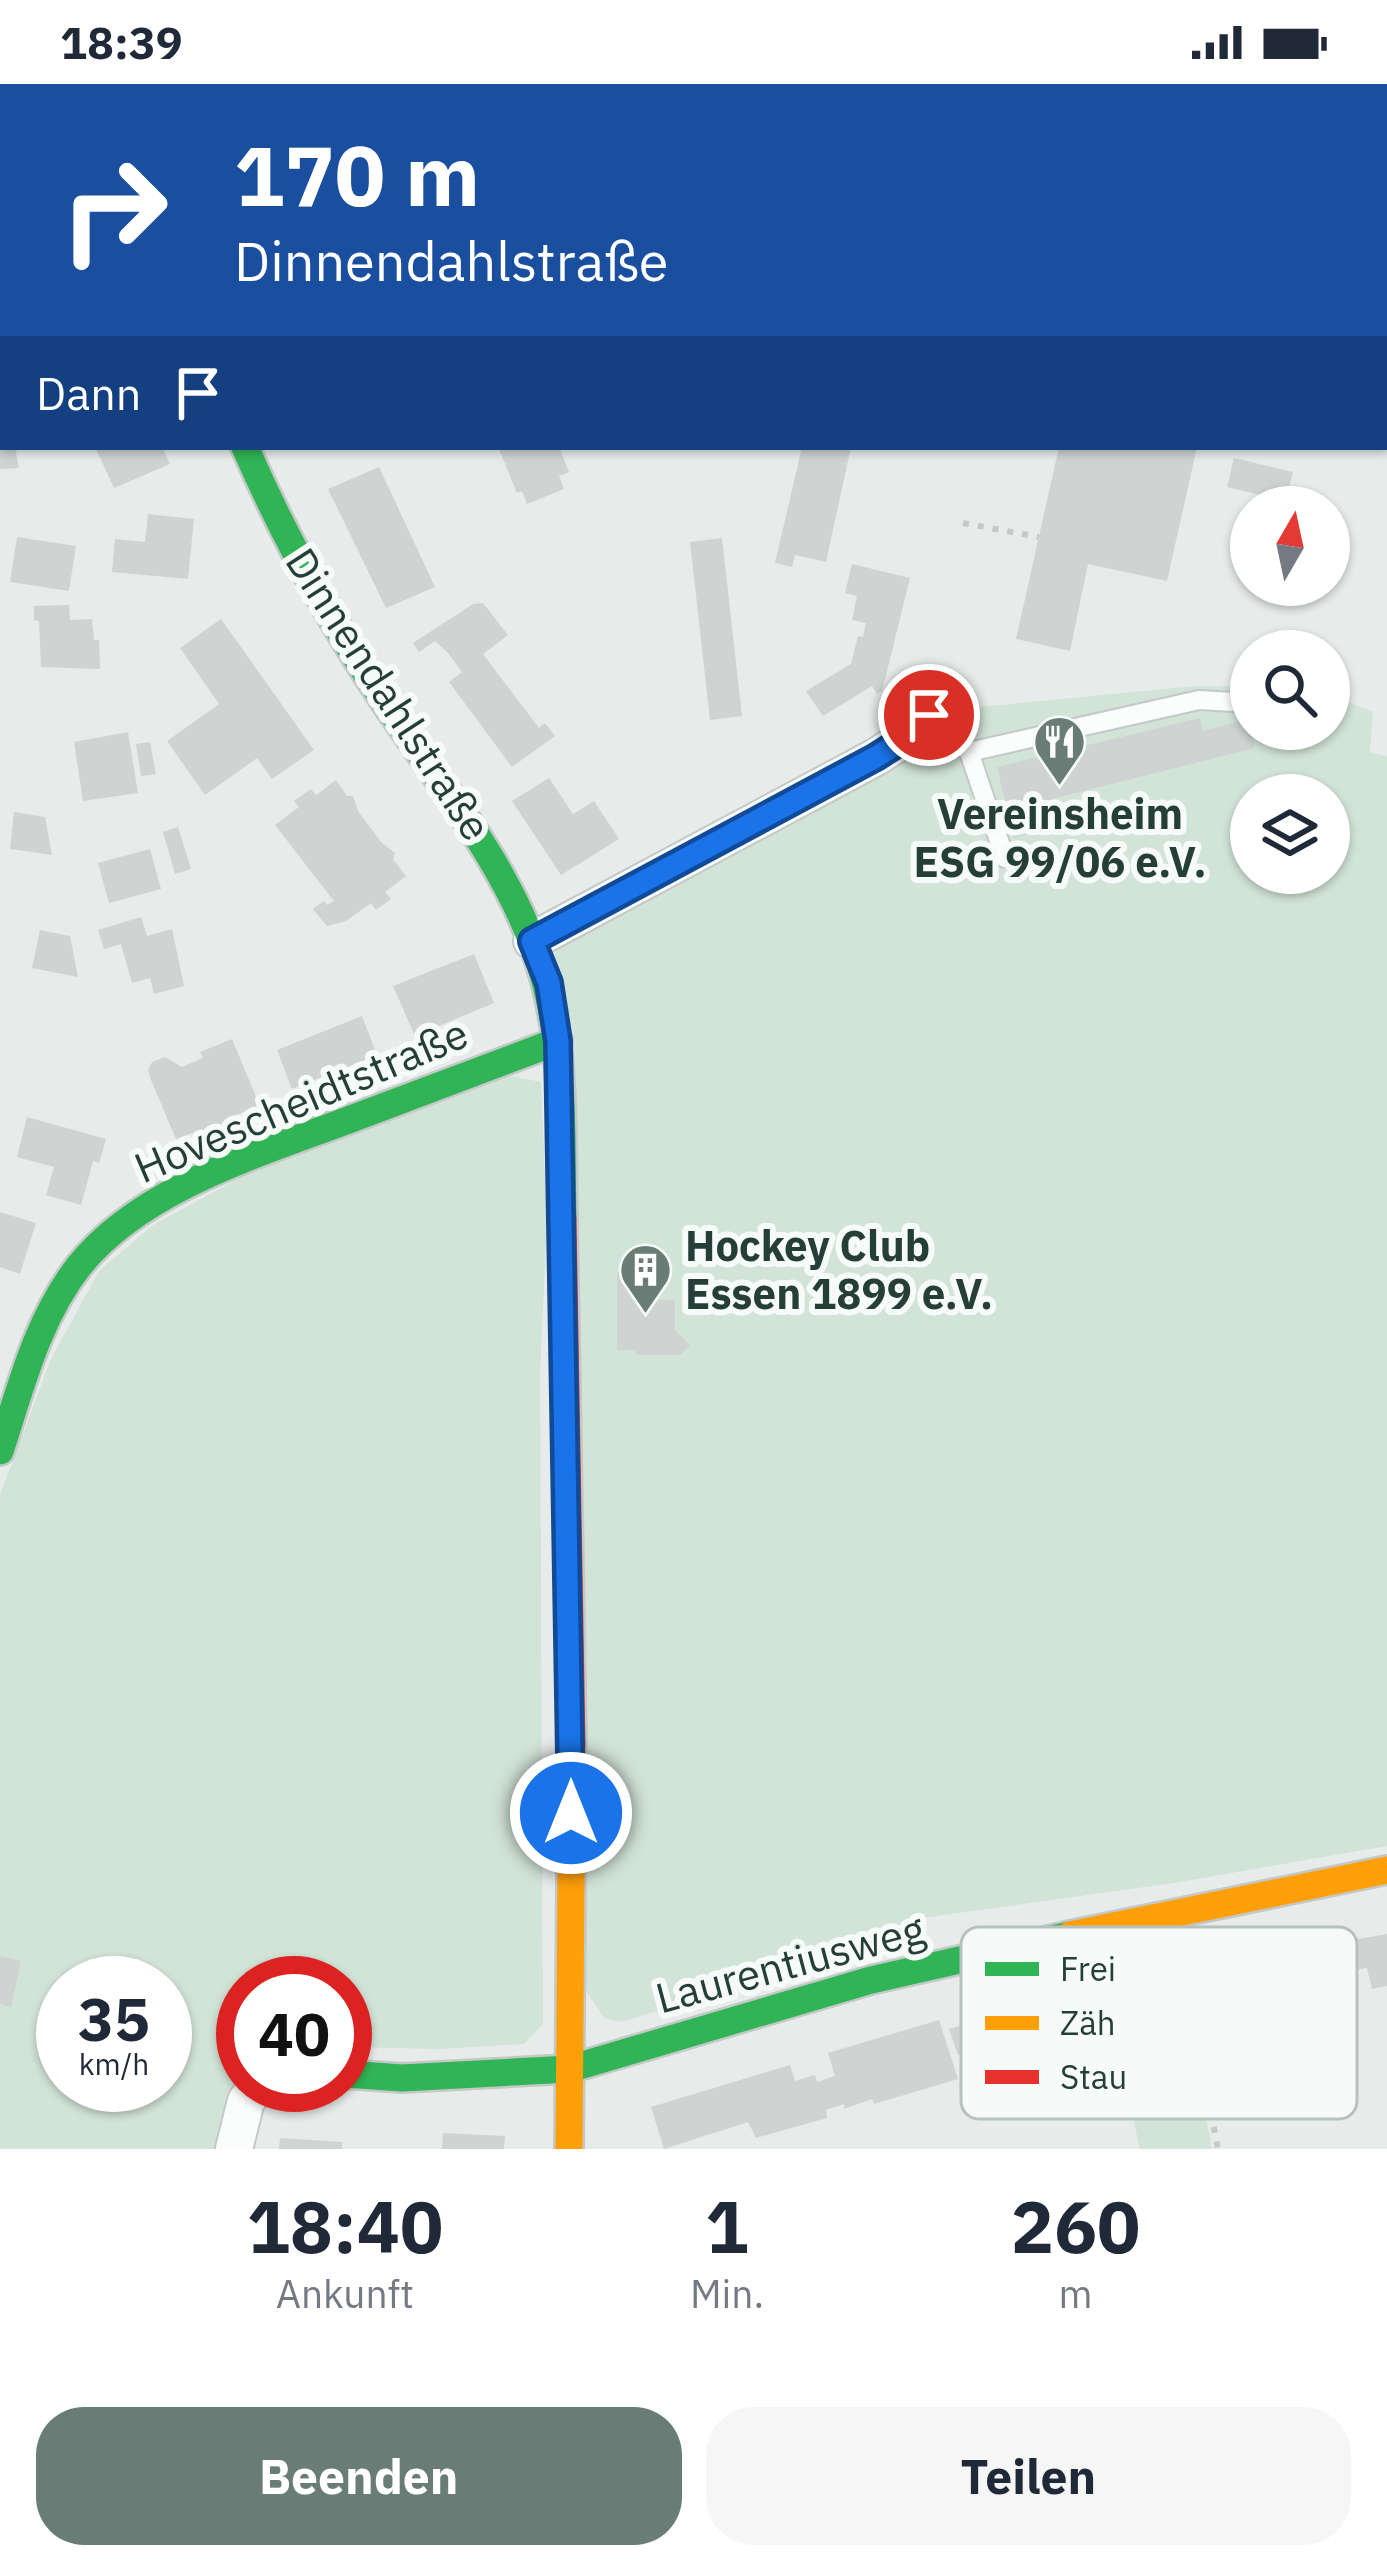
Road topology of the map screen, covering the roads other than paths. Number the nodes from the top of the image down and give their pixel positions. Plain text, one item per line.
1 (246, 450) edge
2 (1230, 702) edge
3 (929, 715) joint
4 (969, 752) junction
5 (1005, 858) dead end
6 (532, 941) junction
7 (558, 1041) junction
8 (0, 1451) edge
9 (1387, 1870) edge
10 (1103, 1927) edge
11 (961, 1959) edge
12 (569, 2069) junction
13 (372, 2076) edge
14 (243, 2112) edge
15 (234, 2149) edge
16 (569, 2149) edge

1 - 6 street, Dinnendahlstraße
2 - 4 lane
3 - 4 lane
3 - 6 street
4 - 5 lane
6 - 7 street, Dinnendahlstraße
7 - 8 street, Hovescheidtstraße
7 - 12 street, Dinnendahlstraße
9 - 10 street, Laurentiusweg
11 - 12 street, Laurentiusweg
12 - 13 street, Laurentiusweg
12 - 16 street, Dinnendahlstraße
14 - 15 street

